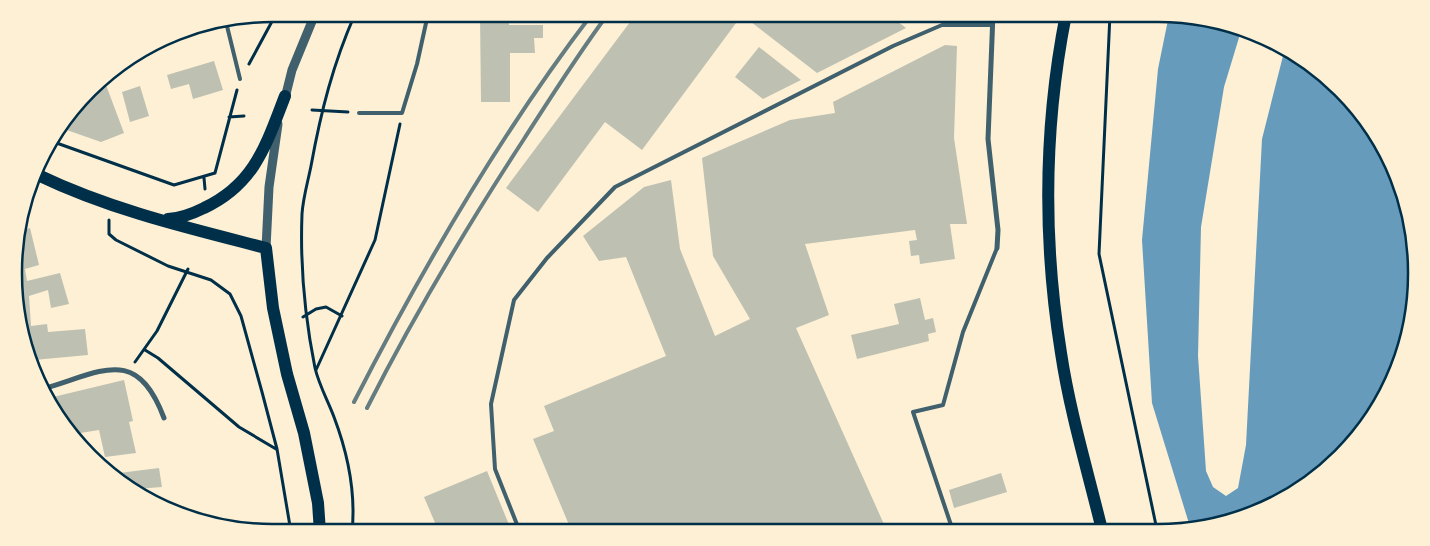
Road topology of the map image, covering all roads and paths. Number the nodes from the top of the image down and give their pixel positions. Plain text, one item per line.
1 (272, 22) edge
2 (311, 22) edge
3 (352, 22) edge
4 (426, 22) edge
5 (992, 22) edge
6 (1065, 22) edge
7 (1110, 22) edge
8 (992, 25) junction
9 (227, 27) edge
10 (240, 80) junction
11 (285, 96) junction
12 (312, 110) dead end
13 (322, 110) junction
14 (359, 113) joint
15 (402, 113) junction
16 (244, 116) dead end
17 (229, 117) junction
18 (59, 144) edge
19 (42, 177) edge
20 (204, 178) junction
21 (205, 190) dead end
22 (159, 220) junction
23 (116, 240) dead end
24 (266, 248) junction
25 (997, 248) joint
26 (188, 271) junction
27 (305, 316) junction
28 (342, 316) junction
29 (145, 350) junction
30 (129, 370) junction
31 (316, 370) junction
32 (50, 387) edge
33 (164, 418) dead end
34 (277, 449) junction
35 (290, 524) edge
36 (319, 524) edge
37 (353, 524) edge
38 (517, 524) edge
39 (951, 524) edge
40 (1101, 524) edge
41 (1156, 524) edge

1 - 10 path
2 - 11 street
3 - 13 path
4 - 15 lane
5 - 8 street
6 - 40 main road
7 - 41 path
8 - 25 street
8 - 38 lane
9 - 10 lane
10 - 17 path
11 - 22 main road
11 - 24 street
12 - 13 path
13 - 14 path
13 - 27 path
14 - 15 lane
15 - 28 path
16 - 17 path
17 - 20 path
18 - 20 path
19 - 22 main road
20 - 21 path
22 - 24 main road
23 - 26 path
24 - 36 main road
25 - 39 lane
26 - 29 path
26 - 34 path
27 - 28 path
27 - 31 path
28 - 31 path
29 - 30 path
29 - 34 path
30 - 32 street
30 - 33 street
31 - 37 path
34 - 35 path

